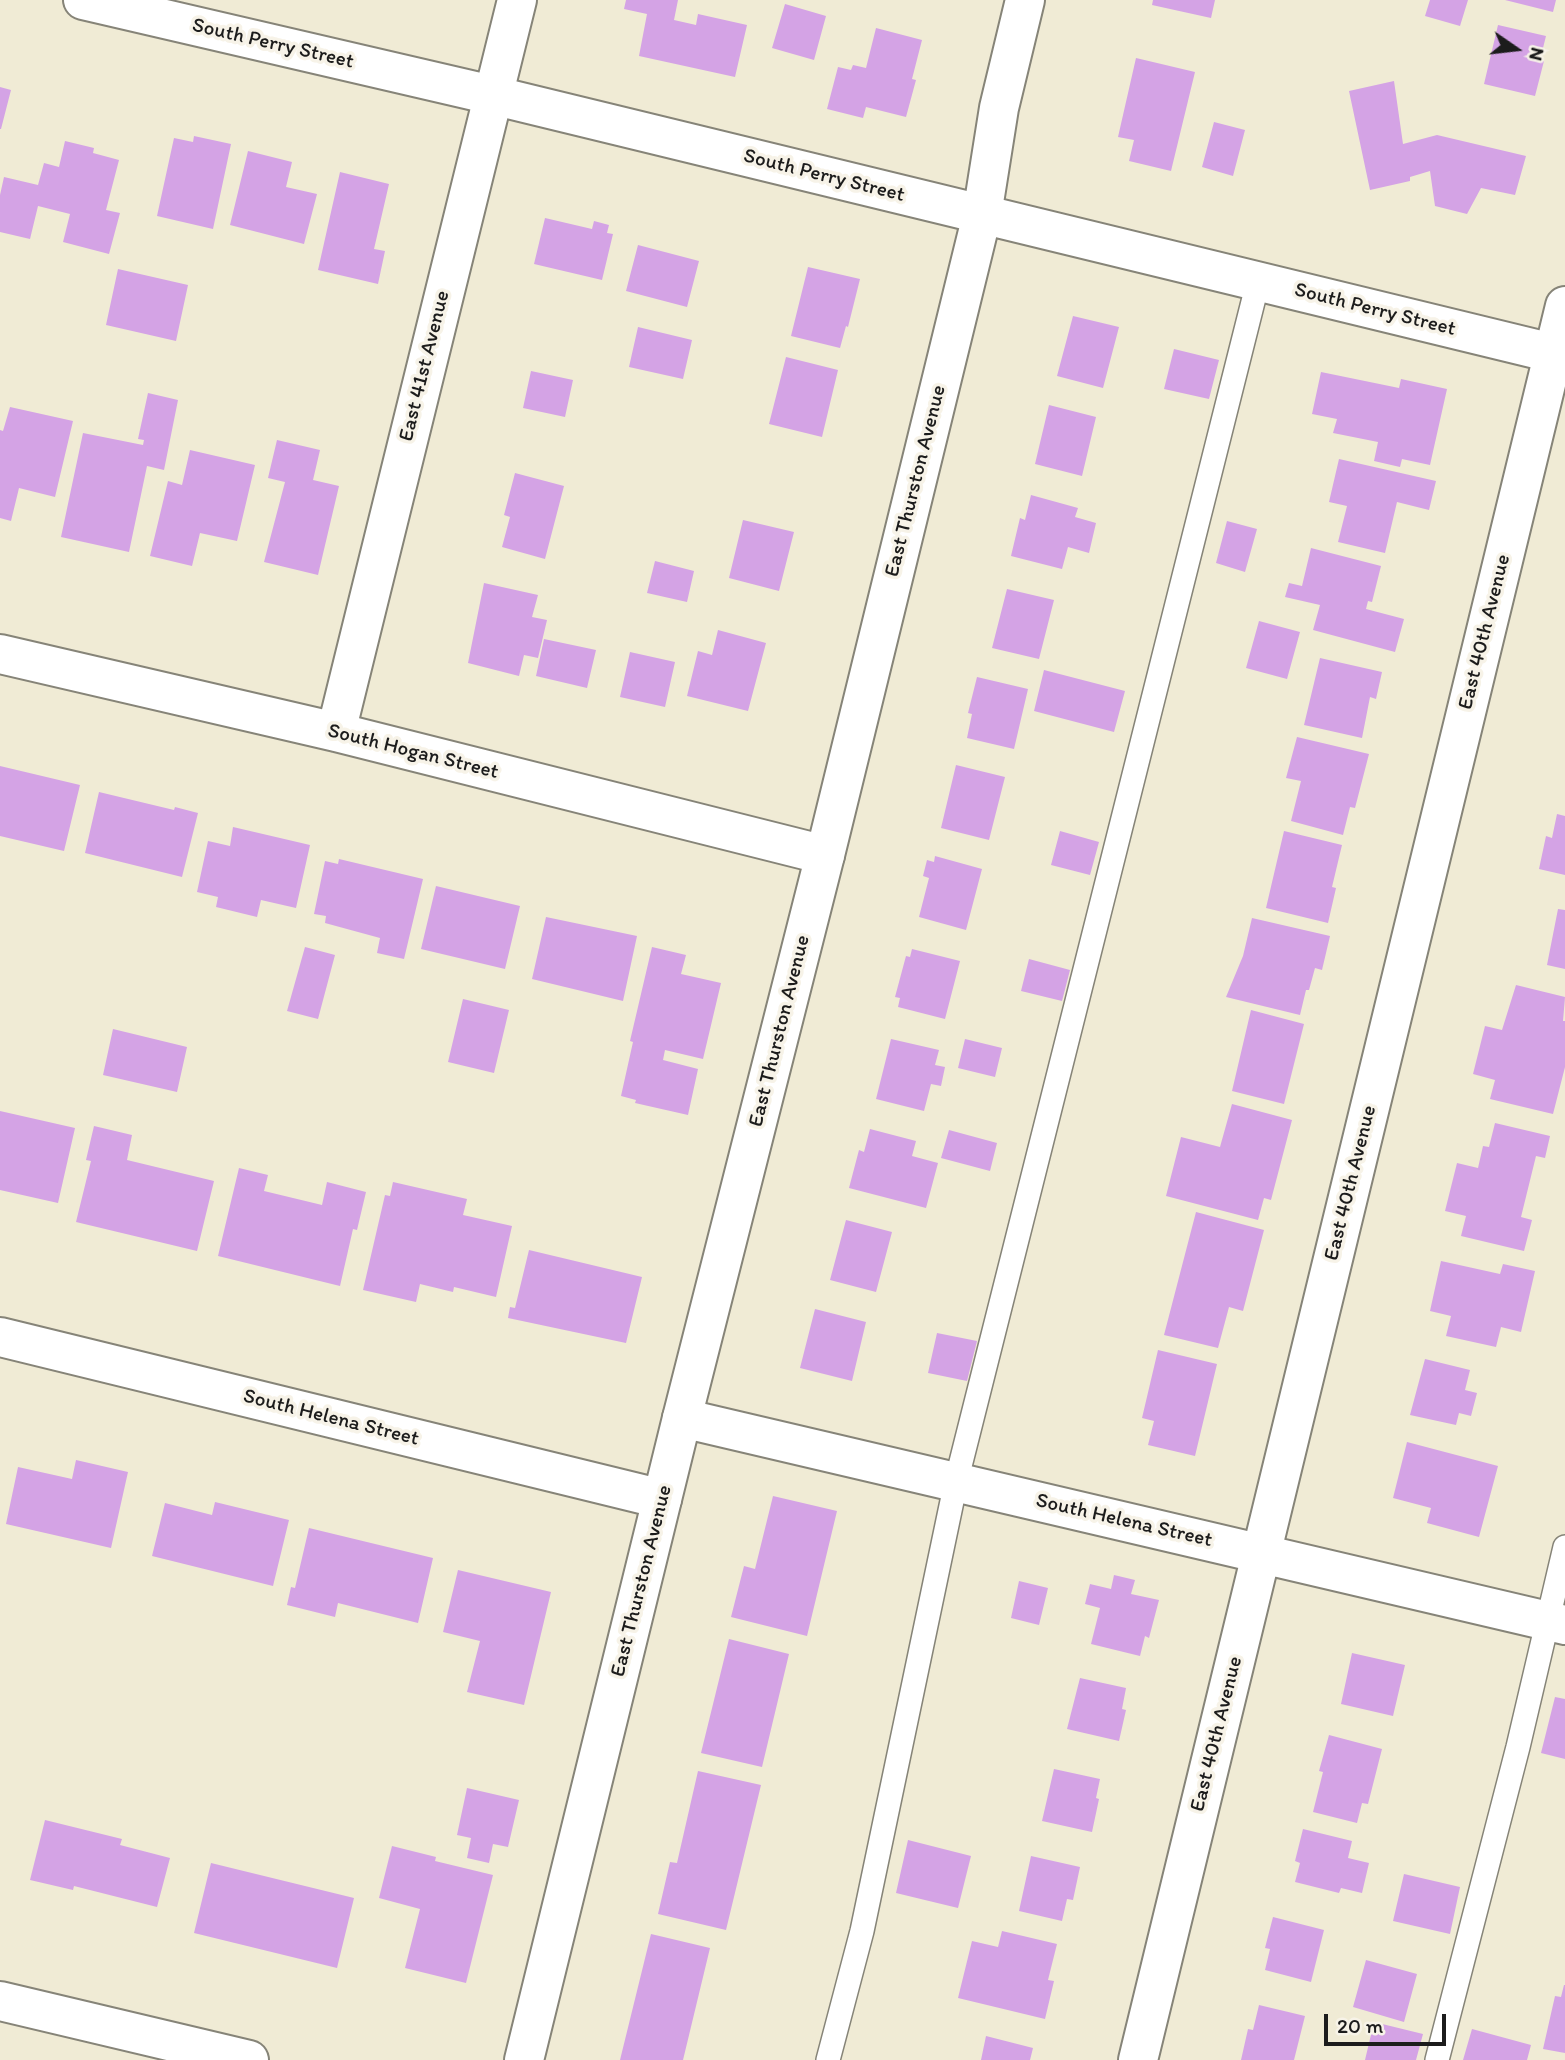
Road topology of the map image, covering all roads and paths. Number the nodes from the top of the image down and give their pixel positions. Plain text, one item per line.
1 (83, 0) edge
2 (517, 0) edge
3 (1025, 0) edge
4 (492, 95) junction
5 (982, 215) junction
6 (1258, 282) junction
7 (1565, 306) edge
8 (1559, 355) edge
9 (0, 654) edge
10 (336, 732) junction
11 (825, 855) junction
12 (0, 1336) edge
13 (682, 1418) junction
14 (956, 1482) junction
15 (662, 1499) junction
16 (1565, 1547) edge
17 (1260, 1553) junction
18 (1556, 1622) edge
19 (0, 2001) edge
20 (249, 2060) edge
21 (524, 2060) edge
22 (828, 2060) edge
23 (1138, 2060) edge
24 (1437, 2060) edge

1 - 4 street, South Perry Street
2 - 4 street, East 41st Avenue
3 - 5 street, East Thurston Avenue
4 - 5 street, South Perry Street
4 - 10 street, East 41st Avenue
5 - 6 street, South Perry Street
5 - 11 street, East Thurston Avenue
6 - 8 street, South Perry Street
6 - 14 lane
7 - 8 street, East 40th Avenue
8 - 17 street, East 40th Avenue
9 - 10 street, South Hogan Street
10 - 11 street, South Hogan Street
11 - 13 street, East Thurston Avenue
12 - 15 street, South Helena Street
13 - 14 street, South Helena Street
13 - 15 street, East Thurston Avenue
14 - 17 street, South Helena Street
14 - 22 lane
15 - 21 street, East Thurston Avenue
16 - 18 lane
17 - 18 street, South Helena Street
17 - 23 street, East 40th Avenue
18 - 24 lane
19 - 20 street

